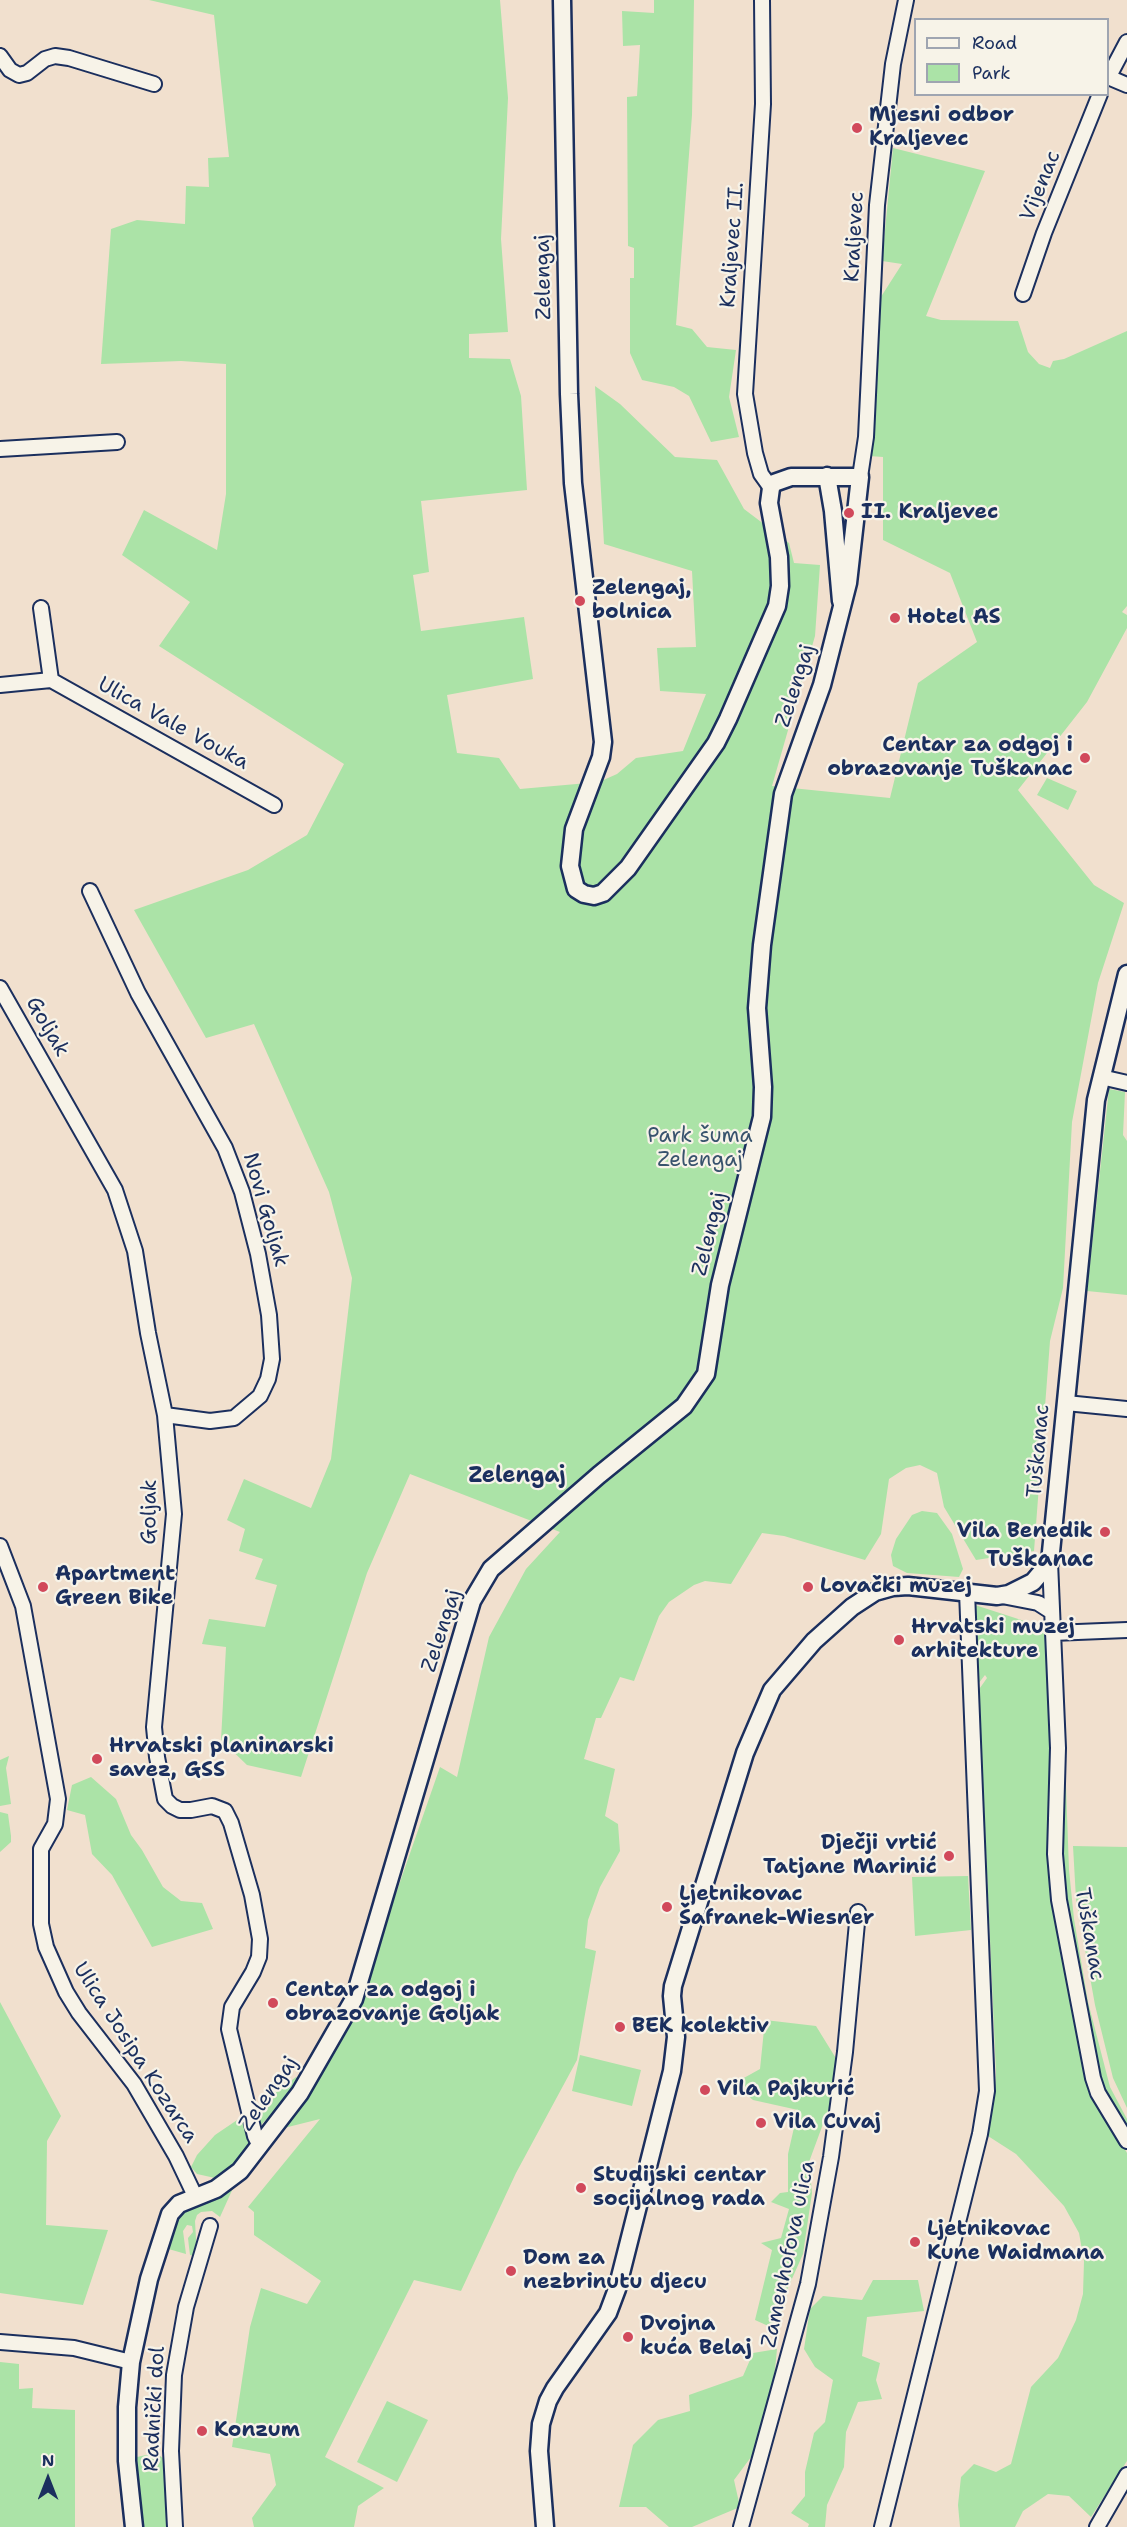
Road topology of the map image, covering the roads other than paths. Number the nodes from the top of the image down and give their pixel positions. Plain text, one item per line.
1 (562, 0) edge
2 (762, 0) edge
3 (906, 0) edge
4 (1127, 42) edge
5 (0, 56) edge
6 (1109, 75) edge
7 (1109, 77) edge
8 (154, 84) dead end
9 (1127, 85) edge
10 (1099, 96) edge
11 (1023, 294) dead end
12 (117, 442) dead end
13 (0, 449) edge
14 (827, 476) junction
15 (860, 477) junction
16 (771, 488) junction
17 (41, 608) dead end
18 (842, 608) junction
19 (51, 680) junction
20 (0, 685) edge
21 (274, 805) dead end
22 (90, 891) dead end
23 (1127, 974) edge
24 (0, 988) edge
25 (1101, 1077) junction
26 (1127, 1083) edge
27 (1066, 1403) junction
28 (1127, 1409) edge
29 (165, 1415) junction
30 (0, 1546) edge
31 (1050, 1562) junction
32 (967, 1592) junction
33 (997, 1596) junction
34 (1052, 1612) junction
35 (1127, 1630) edge
36 (1053, 1633) junction
37 (858, 1911) dead end
38 (1127, 2141) edge
39 (260, 2146) junction
40 (195, 2196) junction
41 (210, 2226) dead end
42 (0, 2342) edge
43 (131, 2362) junction
44 (1127, 2475) edge
45 (134, 2527) edge
46 (175, 2527) edge
47 (545, 2527) edge
48 (741, 2527) edge
49 (882, 2527) edge
50 (1097, 2527) edge

1 - 16 street, Zelengaj
2 - 16 street, Kraljevec II.
3 - 15 street, Kraljevec
4 - 6 street
5 - 8 street
7 - 9 street
10 - 11 street, Vijenac
12 - 13 street
14 - 15 street
14 - 16 street
14 - 18 street
15 - 18 street, Zelengaj
17 - 19 street
18 - 39 street, Zelengaj
19 - 20 street
19 - 21 street, Ulica Vale Vouka
22 - 29 street, Novi Goljak
23 - 25 street, Tuškanac
24 - 29 street, Goljak
25 - 26 street
25 - 27 street, Tuškanac
27 - 28 street
27 - 31 street, Tuškanac
29 - 39 street, Goljak
30 - 40 street, Ulica Josipa Kozarca
31 - 33 street
31 - 34 street, Tuškanac
32 - 33 street
32 - 47 street
32 - 49 street
33 - 34 street
34 - 36 street, Tuškanac
35 - 36 street
36 - 38 street, Tuškanac
37 - 48 street, Zamenhofova ulica
39 - 40 street, Zelengaj
40 - 43 street, Zelengaj
41 - 46 street, Radnički dol
42 - 43 street
43 - 45 street, Zelengaj
44 - 50 street

